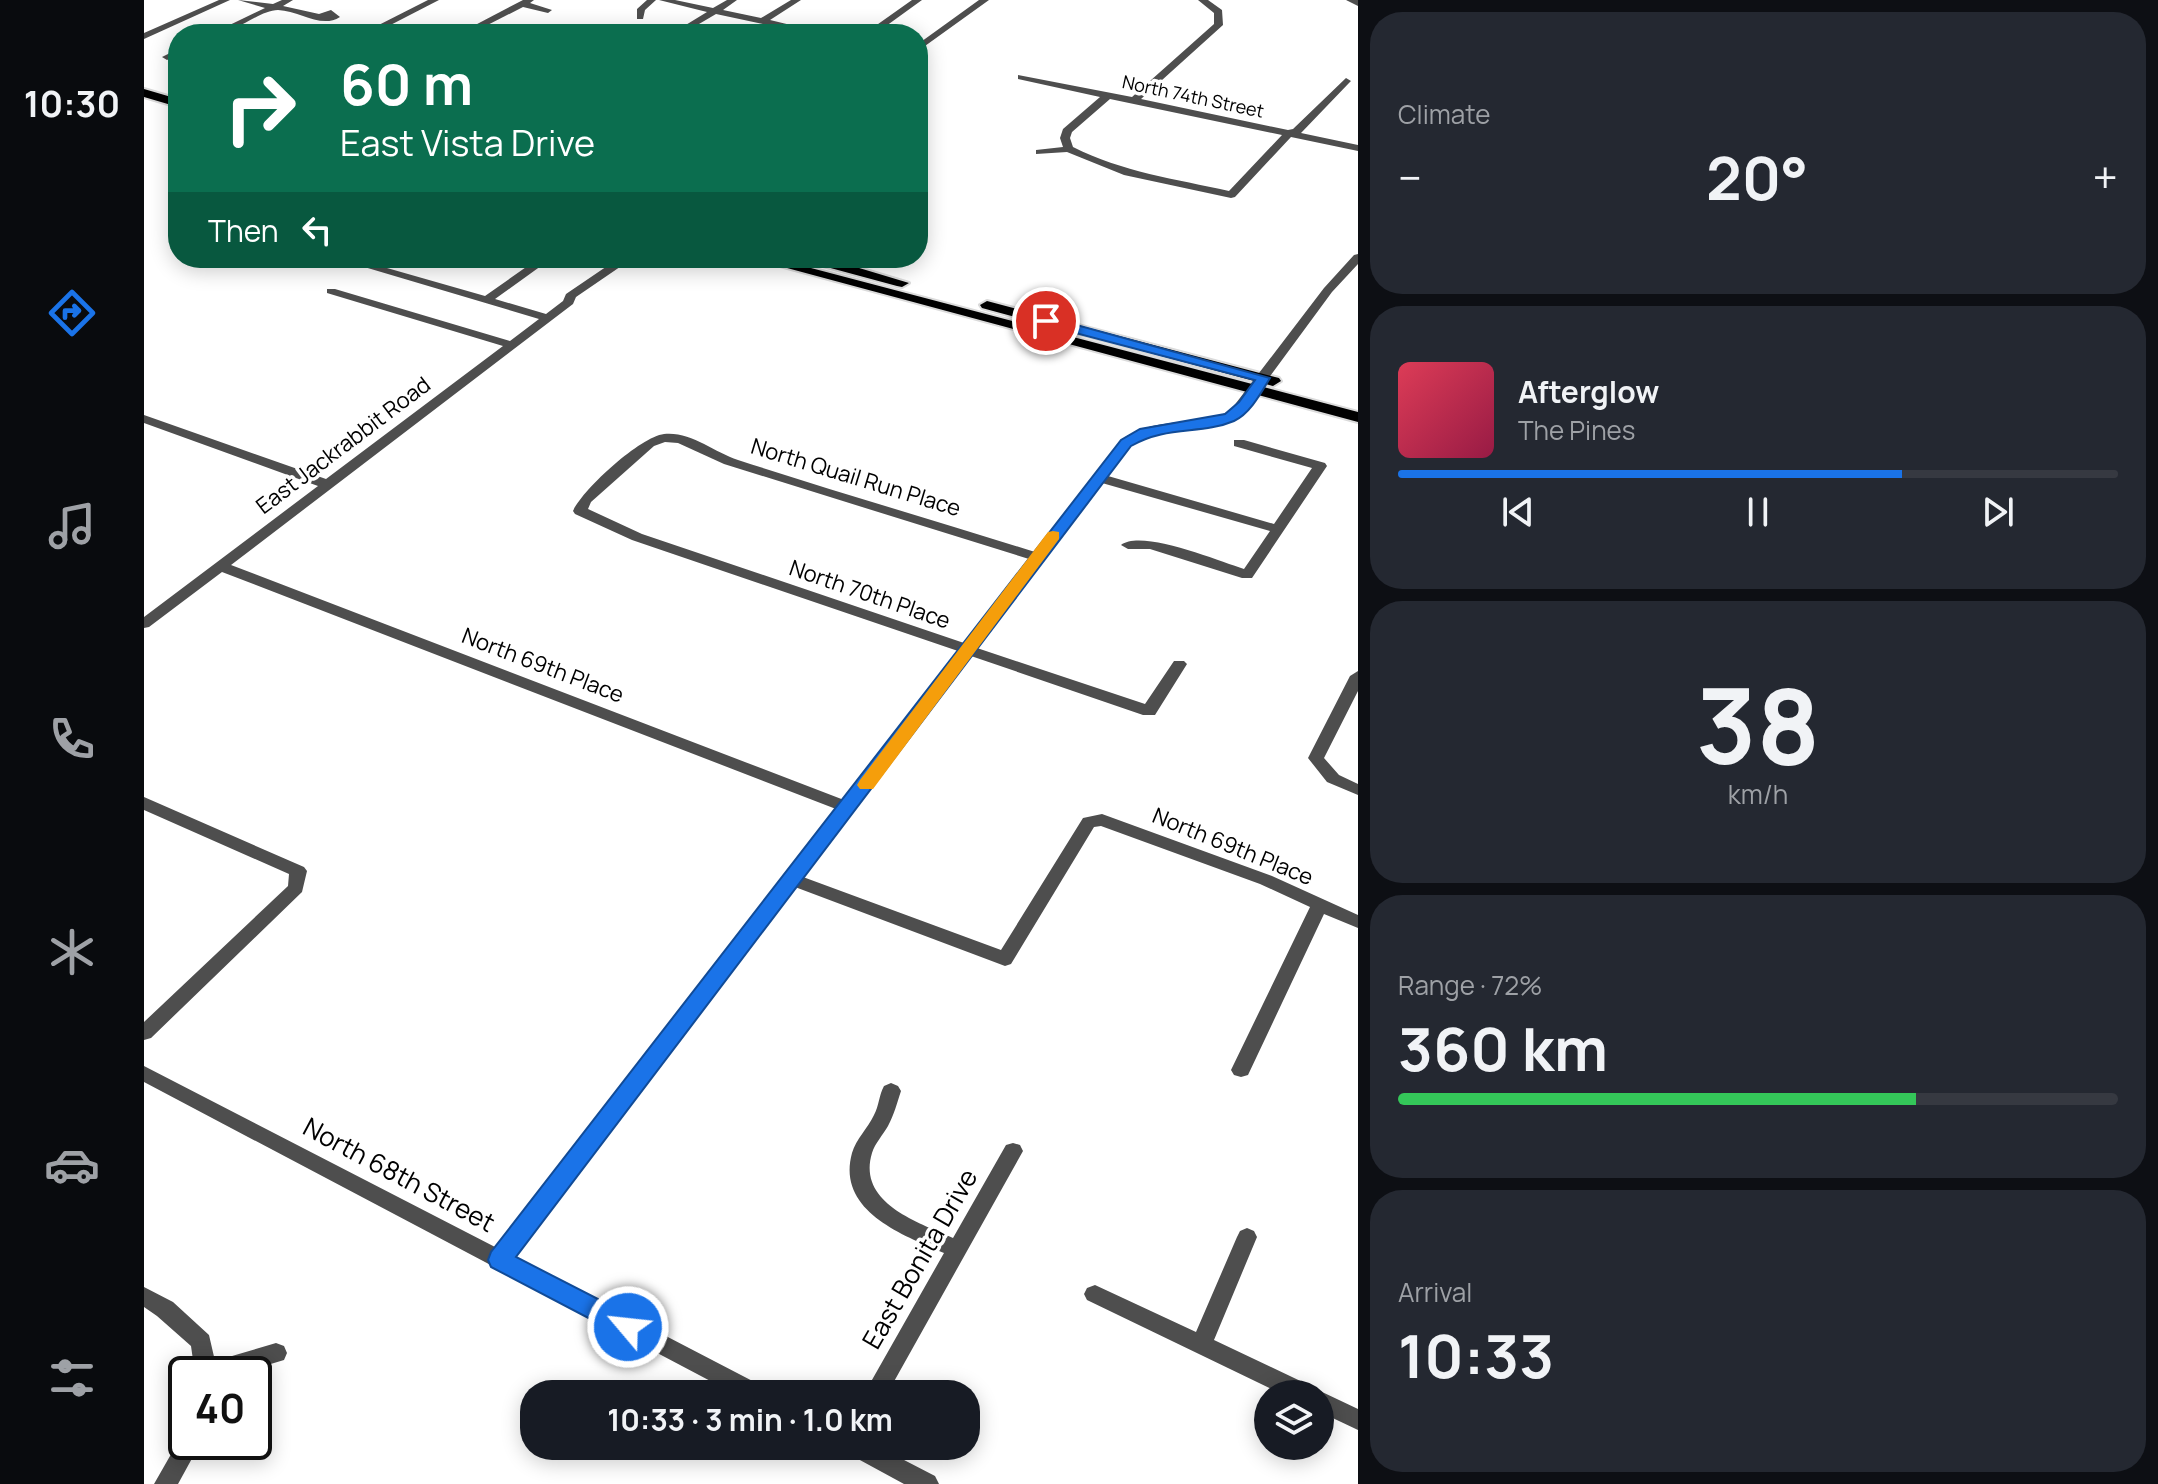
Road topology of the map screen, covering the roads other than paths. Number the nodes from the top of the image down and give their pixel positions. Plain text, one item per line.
1 (226, 0) edge
2 (242, 0) edge
3 (289, 0) edge
4 (412, 0) edge
5 (652, 0) edge
6 (663, 0) edge
7 (733, 0) edge
8 (797, 0) edge
9 (918, 0) edge
10 (985, 0) edge
11 (1202, 0) edge
12 (1350, 0) edge
13 (430, 2) edge
14 (526, 2) edge
15 (1358, 3) edge
16 (273, 7) junction
17 (548, 10) dead end
18 (715, 11) junction
19 (317, 16) dead end
20 (640, 17) dead end
21 (762, 21) junction
22 (171, 24) edge
23 (238, 24) edge
24 (386, 24) edge
25 (485, 24) edge
26 (693, 24) edge
27 (776, 24) edge
28 (883, 24) edge
29 (168, 25) edge
30 (144, 36) edge
31 (928, 41) edge
32 (1021, 77) dead end
33 (144, 81) edge
34 (1346, 81) dead end
35 (168, 87) edge
36 (144, 93) edge
37 (1107, 96) junction
38 (168, 100) edge
39 (1135, 100) junction
40 (1289, 133) junction
41 (1358, 148) edge
42 (1069, 149) junction
43 (1040, 152) dead end
44 (1358, 257) edge
45 (385, 268) edge
46 (532, 268) edge
47 (613, 268) edge
48 (794, 268) edge
49 (847, 268) edge
50 (865, 273) junction
51 (853, 284) junction
52 (930, 290) junction
53 (331, 291) dead end
54 (487, 300) junction
55 (915, 300) junction
56 (547, 318) junction
57 (511, 345) junction
58 (1259, 384) junction
59 (1358, 404) edge
60 (1358, 417) edge
61 (144, 419) edge
62 (1239, 443) dead end
63 (1099, 478) junction
64 (326, 484) junction
65 (580, 511) joint
66 (1278, 529) junction
67 (1128, 545) dead end
68 (1036, 557) junction
69 (220, 566) junction
70 (144, 604) edge
71 (159, 612) junction
72 (144, 624) edge
73 (966, 649) junction
74 (1179, 664) dead end
75 (1358, 676) edge
76 (1358, 790) edge
77 (144, 803) edge
78 (849, 808) junction
79 (794, 880) junction
80 (1319, 906) junction
81 (1358, 922) edge
82 (144, 1033) edge
83 (1241, 1070) dead end
84 (144, 1073) edge
85 (891, 1091) dead end
86 (1013, 1151) dead end
87 (1247, 1237) dead end
88 (957, 1249) junction
89 (500, 1260) junction
90 (1095, 1294) dead end
91 (144, 1296) edge
92 (1202, 1343) junction
93 (276, 1353) dead end
94 (203, 1356) edge
95 (266, 1356) edge
96 (729, 1380) edge
97 (883, 1380) edge
98 (1277, 1380) edge
99 (1334, 1408) edge
100 (1358, 1420) edge
101 (180, 1460) edge
102 (882, 1460) edge
103 (166, 1484) edge
104 (927, 1484) edge

1 - 22 street
2 - 16 street
3 - 16 street
4 - 13 street
5 - 20 street
6 - 18 street
7 - 18 street
8 - 21 street
9 - 28 street
10 - 31 street
11 - 39 street
12 - 15 street
13 - 24 street
14 - 17 street
14 - 25 street
16 - 19 street
16 - 23 street
18 - 21 street
18 - 26 street
21 - 27 street
29 - 30 street
32 - 37 street, North 74th Street
33 - 35 main road
34 - 40 street
36 - 38 main road
37 - 39 street, North 74th Street
37 - 42 street
39 - 40 street, North 74th Street
40 - 41 street, North 74th Street
40 - 42 street
42 - 43 street
44 - 58 street
45 - 54 street
46 - 54 street
47 - 56 street, East Jackrabbit Road
48 - 51 main road
49 - 50 main road
50 - 51 main road
50 - 52 main road
51 - 55 main road
52 - 55 main road
52 - 58 main road
53 - 57 street
54 - 56 street
55 - 58 main road
56 - 57 street, East Jackrabbit Road
57 - 64 street, East Jackrabbit Road
58 - 59 main road
58 - 60 main road
58 - 63 street
61 - 64 street
62 - 66 street
63 - 66 street
63 - 68 street
64 - 69 street, East Jackrabbit Road
65 - 68 street, North Quail Run Place
65 - 73 street, North 70th Place
66 - 67 street
68 - 73 street
69 - 71 street, East Jackrabbit Road
69 - 78 street, North 69th Place
70 - 71 street
71 - 72 street, East Jackrabbit Road
73 - 74 street, North 70th Place
73 - 78 street
75 - 76 street
77 - 82 street
78 - 79 street
79 - 80 street, North 69th Place
79 - 89 street
80 - 81 street, North 69th Place
80 - 83 street
84 - 89 street, North 68th Street
85 - 88 street
86 - 88 street, East Bonita Drive
87 - 92 street
88 - 97 street, East Bonita Drive
89 - 96 street, North 68th Street
90 - 92 street
91 - 94 street
92 - 98 street
93 - 95 street
99 - 100 street
101 - 103 street
102 - 104 street

